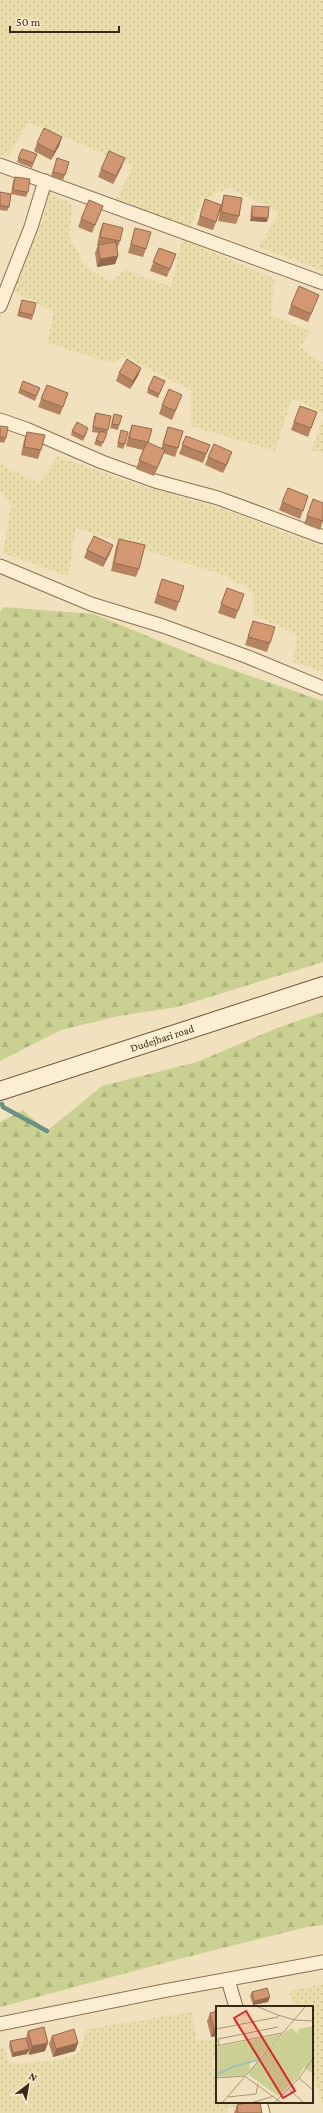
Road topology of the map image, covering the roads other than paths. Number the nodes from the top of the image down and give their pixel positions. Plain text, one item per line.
1 (0, 166) edge
2 (45, 181) junction
3 (323, 283) edge
4 (0, 306) edge
5 (0, 420) edge
6 (323, 537) edge
7 (0, 566) edge
8 (323, 688) edge
9 (323, 986) edge
10 (0, 1091) edge
11 (323, 1962) edge
12 (228, 1980) junction
13 (236, 2006) edge
14 (0, 2024) edge
15 (260, 2103) edge
16 (263, 2113) edge

1 - 2 street
2 - 3 street
2 - 4 street
5 - 6 street
7 - 8 street
9 - 10 street, Dudejhari road
11 - 12 street
12 - 13 street
12 - 14 street
15 - 16 street

